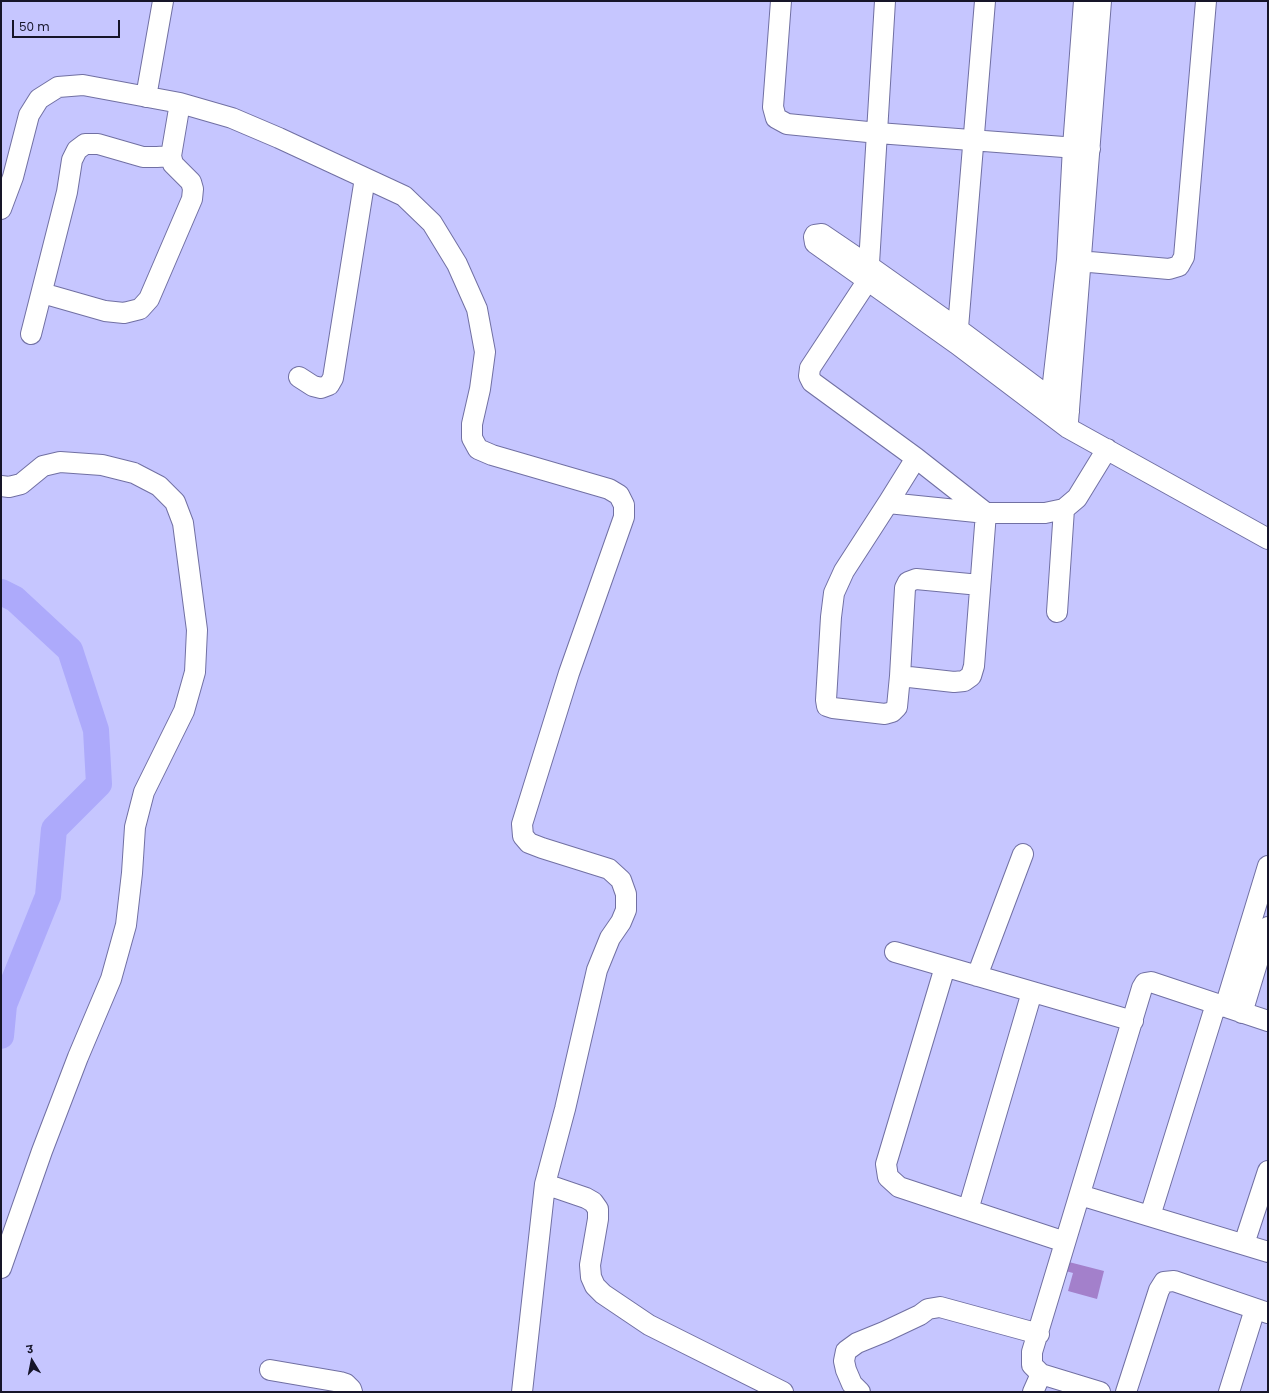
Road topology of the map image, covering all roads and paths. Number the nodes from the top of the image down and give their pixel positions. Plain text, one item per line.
1 (163, 1) edge
2 (781, 1) edge
3 (886, 1) edge
4 (985, 1) edge
5 (1084, 1) edge
6 (1101, 1) edge
7 (1206, 1) edge
8 (146, 97) junction
9 (180, 104) junction
10 (878, 133) junction
11 (973, 140) junction
12 (1081, 148) junction
13 (171, 156) junction
14 (365, 178) junction
15 (1, 209) edge
16 (1074, 261) junction
17 (868, 273) junction
18 (42, 293) junction
19 (31, 334) dead end
20 (957, 337) junction
21 (299, 377) dead end
22 (1050, 406) junction
23 (1068, 420) junction
24 (1107, 449) junction
25 (916, 458) junction
26 (1, 486) edge
27 (888, 502) junction
28 (1064, 509) junction
29 (986, 513) junction
30 (1268, 539) edge
31 (980, 585) junction
32 (1057, 612) dead end
33 (900, 676) junction
34 (1023, 854) dead end
35 (1268, 866) edge
36 (1268, 927) edge
37 (895, 952) dead end
38 (1263, 963) edge
39 (945, 967) junction
40 (977, 976) junction
41 (1032, 992) junction
42 (1228, 1008) junction
43 (1268, 1021) edge
44 (1132, 1022) junction
45 (1268, 1171) edge
46 (545, 1184) junction
47 (1080, 1195) junction
48 (968, 1210) junction
49 (1150, 1216) junction
50 (1066, 1242) junction
51 (1244, 1244) junction
52 (1268, 1252) edge
53 (1, 1268) edge
54 (1261, 1311) edge
55 (1039, 1334) junction
56 (270, 1370) dead end
57 (1041, 1374) junction
58 (352, 1392) edge
59 (522, 1392) edge
60 (783, 1392) edge
61 (860, 1392) edge
62 (1034, 1392) edge
63 (1100, 1392) edge
64 (1126, 1392) edge
65 (1230, 1392) edge

1 - 8 street
2 - 10 street
3 - 10 street
4 - 11 street
5 - 12 street
6 - 12 street
7 - 16 street
8 - 9 street
8 - 15 street
9 - 13 street
9 - 14 street
10 - 11 street
10 - 17 street
11 - 12 street
11 - 20 street
12 - 16 street
13 - 18 street
13 - 18 street
14 - 21 street
14 - 46 street
16 - 22 street
16 - 23 street
17 - 20 street
17 - 25 street
18 - 19 street
20 - 22 street
22 - 23 street
23 - 24 street
24 - 28 street
24 - 30 street
25 - 27 street
25 - 29 street
26 - 53 street
27 - 29 street
27 - 33 street
28 - 29 street
28 - 32 street
29 - 31 street
31 - 33 street
31 - 33 street
34 - 40 street
35 - 42 street
36 - 38 street
37 - 39 street
38 - 42 street
39 - 40 street
39 - 48 street
40 - 41 street
41 - 44 street
41 - 48 street
42 - 43 street
42 - 44 street
42 - 49 street
44 - 47 street
45 - 51 street
46 - 59 street
46 - 60 street
47 - 49 street
47 - 50 street
48 - 50 street
49 - 51 street
50 - 55 street
51 - 52 street
54 - 64 street
54 - 65 street
55 - 57 street
55 - 61 street
56 - 58 street
57 - 62 street
57 - 63 street

